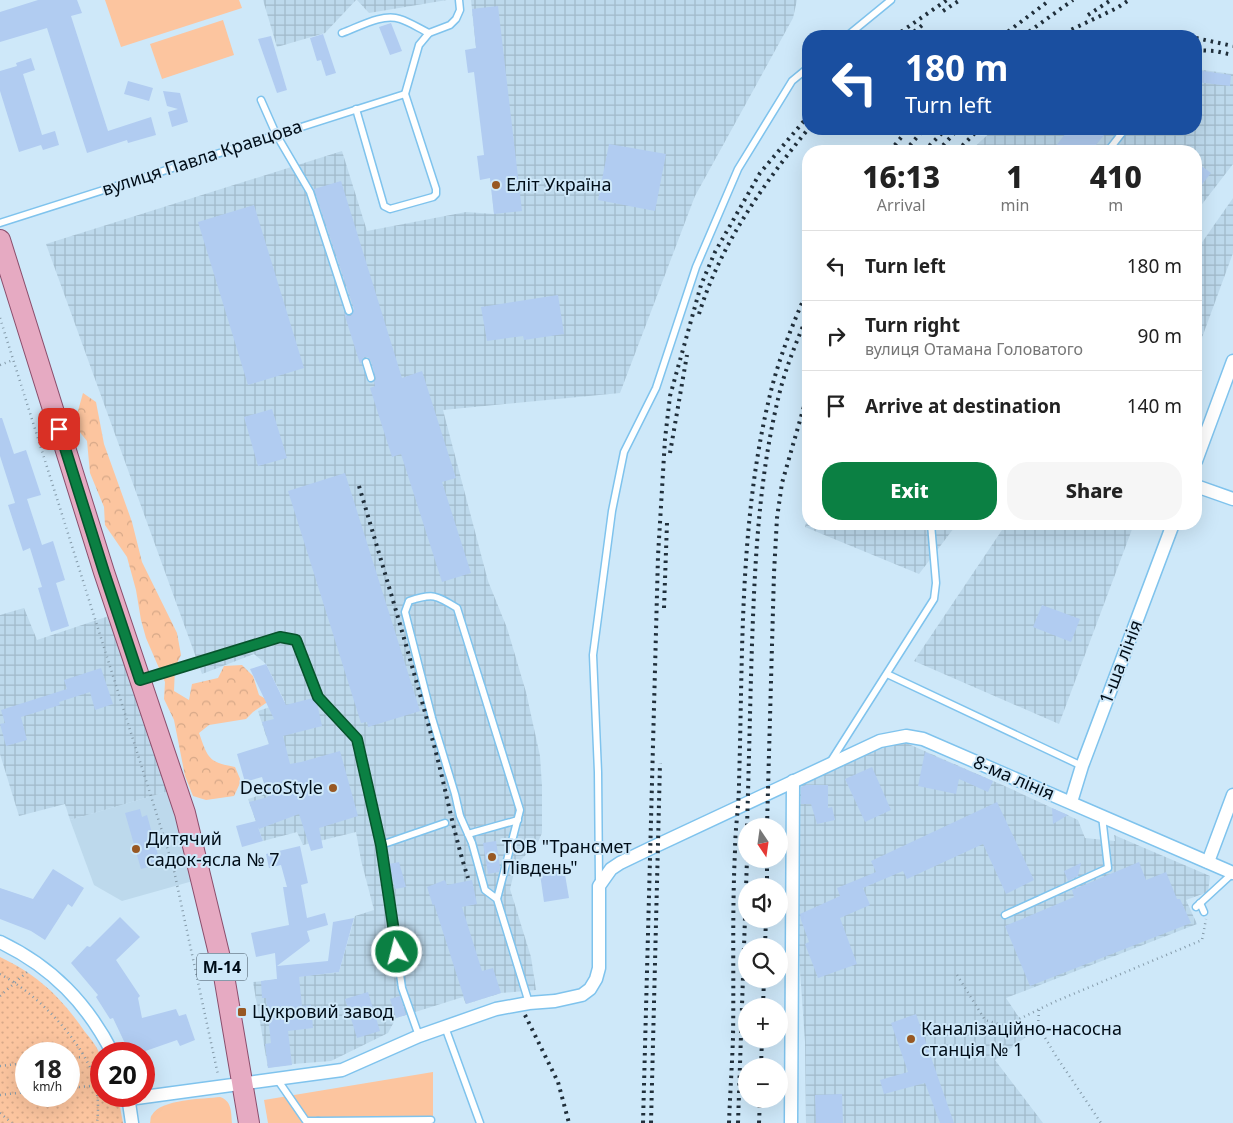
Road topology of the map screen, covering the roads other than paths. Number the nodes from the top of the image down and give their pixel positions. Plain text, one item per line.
1 (459, 0) edge
2 (892, 0) edge
3 (854, 30) edge
4 (342, 33) dead end
5 (429, 33) junction
6 (802, 72) edge
7 (405, 94) junction
8 (261, 100) dead end
9 (356, 109) junction
10 (276, 134) junction
11 (1120, 135) edge
12 (1113, 145) edge
13 (0, 223) edge
14 (0, 240) edge
15 (349, 311) dead end
16 (1233, 361) edge
17 (366, 362) dead end
18 (371, 378) dead end
19 (1202, 445) edge
20 (1202, 488) edge
21 (1233, 499) edge
22 (932, 530) edge
23 (1171, 530) edge
24 (887, 674) junction
25 (140, 680) junction
26 (829, 764) junction
27 (1082, 766) junction
28 (793, 781) junction
29 (1233, 795) edge
30 (1070, 802) junction
31 (1102, 816) junction
32 (518, 820) junction
33 (445, 823) dead end
34 (468, 834) junction
35 (381, 845) junction
36 (1208, 862) junction
37 (1233, 873) edge
38 (599, 886) junction
39 (497, 898) junction
40 (1204, 912) road end
41 (1005, 915) dead end
42 (0, 942) edge
43 (529, 1003) junction
44 (445, 1027) junction
45 (419, 1036) junction
46 (107, 1042) edge
47 (277, 1079) junction
48 (243, 1083) junction
49 (155, 1094) edge
50 (130, 1107) edge
51 (431, 1120) dead end
52 (318, 1122) edge
53 (132, 1123) edge
54 (249, 1123) edge
55 (480, 1123) edge
56 (791, 1123) edge

1 - 5 lane
2 - 3 lane
4 - 5 lane
5 - 7 lane
6 - 38 lane
7 - 9 lane, вулиця Павла Кравцова
7 - 9 lane
8 - 10 lane
9 - 10 lane, вулиця Павла Кравцова
10 - 13 lane, вулиця Павла Кравцова
10 - 15 lane
11 - 12 lane
14 - 25 main road, М-14
16 - 19 street
17 - 18 lane
20 - 21 street
22 - 24 lane
23 - 27 street, 1-ша лінія
24 - 26 lane
24 - 27 lane
25 - 35 lane
25 - 48 main road, М-14
26 - 28 street, 8-ма лінія
26 - 30 street, 8-ма лінія
27 - 30 street, 1-ша лінія
28 - 38 street, 8-ма лінія
28 - 56 street
29 - 36 street
30 - 31 street, 8-ма лінія
31 - 36 street, 8-ма лінія
31 - 41 lane
32 - 34 lane
32 - 34 lane
32 - 39 lane
33 - 35 lane
34 - 39 lane
35 - 45 lane
36 - 37 street, 8-ма лінія
37 - 40 lane
38 - 43 street
39 - 43 lane
42 - 46 street
43 - 44 street
44 - 45 street
44 - 55 lane
45 - 47 street
47 - 48 street
47 - 52 lane
48 - 49 street
48 - 54 main road, М-14
50 - 53 street
51 - 52 lane

